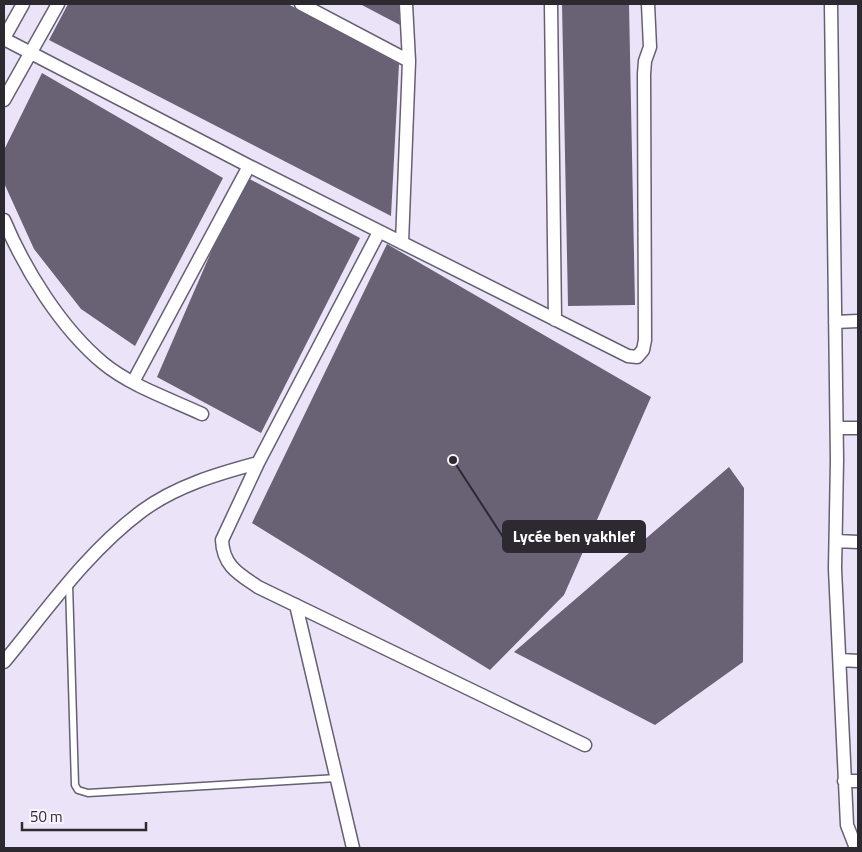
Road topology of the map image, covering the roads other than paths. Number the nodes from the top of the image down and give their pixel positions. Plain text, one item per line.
1 (24, 4) edge
2 (58, 4) edge
3 (301, 4) edge
4 (406, 4) edge
5 (551, 4) edge
6 (648, 4) edge
7 (831, 4) edge
8 (4, 39) edge
9 (30, 52) junction
10 (409, 61) junction
11 (4, 100) edge
12 (249, 166) junction
13 (4, 220) edge
14 (379, 232) junction
15 (402, 243) junction
16 (555, 320) junction
17 (858, 321) edge
18 (835, 322) junction
19 (133, 382) junction
20 (202, 414) dead end
21 (836, 428) junction
22 (858, 428) edge
23 (258, 464) junction
24 (836, 541) junction
25 (858, 542) edge
26 (70, 583) junction
27 (296, 605) junction
28 (841, 660) junction
29 (858, 661) edge
30 (4, 662) edge
31 (585, 745) dead end
32 (337, 778) junction
33 (844, 781) junction
34 (858, 781) edge
35 (353, 848) edge
36 (856, 848) edge

1 - 8 street
2 - 9 street
3 - 10 street
4 - 10 street
5 - 16 street
6 - 16 street
7 - 18 street
8 - 9 street
9 - 11 street
9 - 12 street
10 - 15 street
12 - 14 street
12 - 19 street
13 - 19 street
14 - 15 street
14 - 23 street
15 - 16 street
17 - 18 street
18 - 21 street
19 - 20 street
21 - 22 street
21 - 24 street
23 - 26 street
23 - 27 street
24 - 25 street
24 - 28 street
26 - 30 street
26 - 32 lane
27 - 31 street
27 - 32 street
28 - 29 street
28 - 33 street
32 - 35 street
33 - 34 street
33 - 36 street

